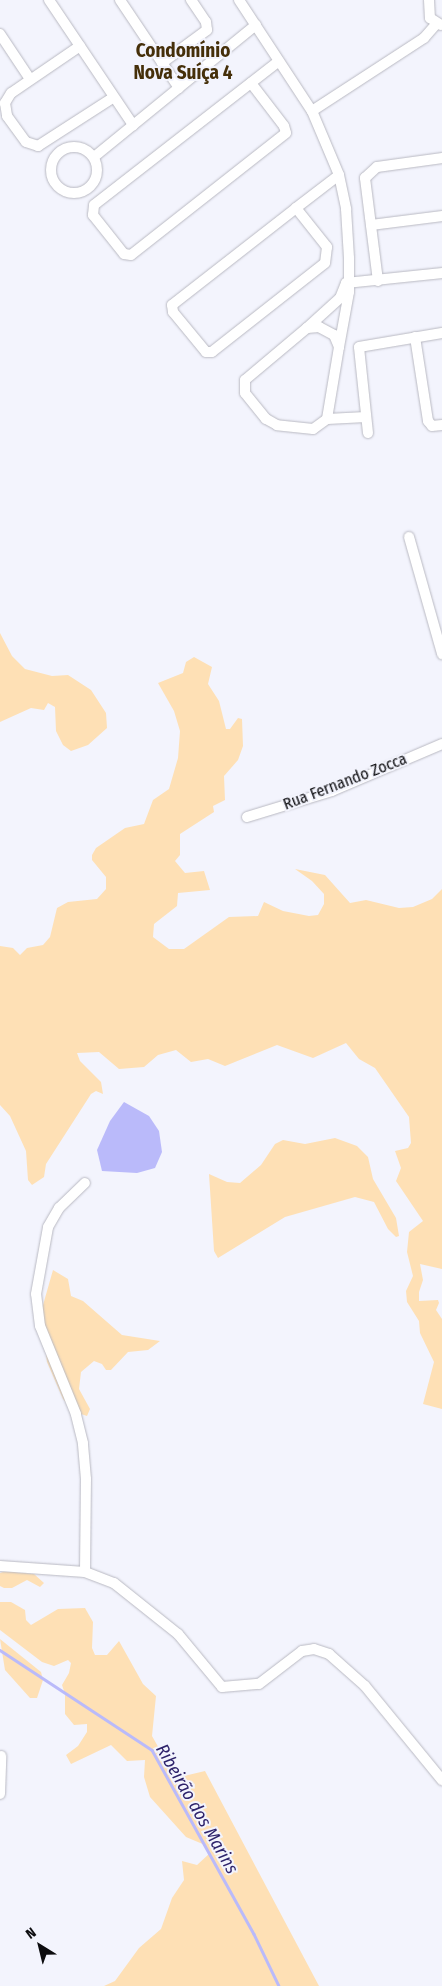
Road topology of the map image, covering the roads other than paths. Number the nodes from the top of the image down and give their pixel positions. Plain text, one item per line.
1 (49, 0) edge
2 (120, 0) edge
3 (191, 0) edge
4 (239, 0) edge
5 (429, 0) edge
6 (439, 24) edge
7 (256, 25) junction
8 (0, 34) edge
9 (80, 46) junction
10 (279, 61) junction
11 (162, 63) junction
12 (30, 79) junction
13 (251, 83) junction
14 (179, 88) junction
15 (114, 97) junction
16 (312, 111) junction
17 (133, 125) junction
18 (94, 158) junction
19 (442, 158) edge
20 (338, 175) junction
21 (296, 208) junction
22 (442, 216) edge
23 (371, 225) junction
24 (442, 273) edge
25 (378, 281) junction
26 (346, 283) junction
27 (307, 328) junction
28 (442, 333) edge
29 (415, 337) junction
30 (339, 347) junction
31 (366, 417) junction
32 (327, 419) junction
33 (442, 425) edge
34 (368, 433) dead end
35 (408, 536) dead end
36 (442, 654) edge
37 (442, 744) edge
38 (247, 818) dead end
39 (86, 1183) dead end
40 (0, 1566) edge
41 (84, 1572) junction
42 (0, 1756) edge
43 (442, 1780) edge
44 (0, 1794) edge

1 - 9 street
2 - 11 street
3 - 11 street
4 - 7 street
5 - 6 street
6 - 16 street
7 - 10 street
7 - 14 street
8 - 12 street
9 - 12 street
9 - 15 street
10 - 13 street
10 - 16 street
11 - 14 street
12 - 15 street
13 - 13 street
14 - 17 street
15 - 17 street
16 - 20 street
17 - 18 street
18 - 18 street
19 - 23 street
20 - 21 street
20 - 26 street
21 - 21 street
22 - 23 street
23 - 25 street
24 - 25 street
25 - 26 street
26 - 27 street
26 - 30 street
27 - 30 street
27 - 32 street
28 - 29 street
29 - 31 street
29 - 33 street
30 - 32 street
31 - 32 street
31 - 34 street
35 - 36 street
37 - 38 street, Rua Fernando Zocca
39 - 41 street
40 - 41 street
41 - 43 street
42 - 44 street

